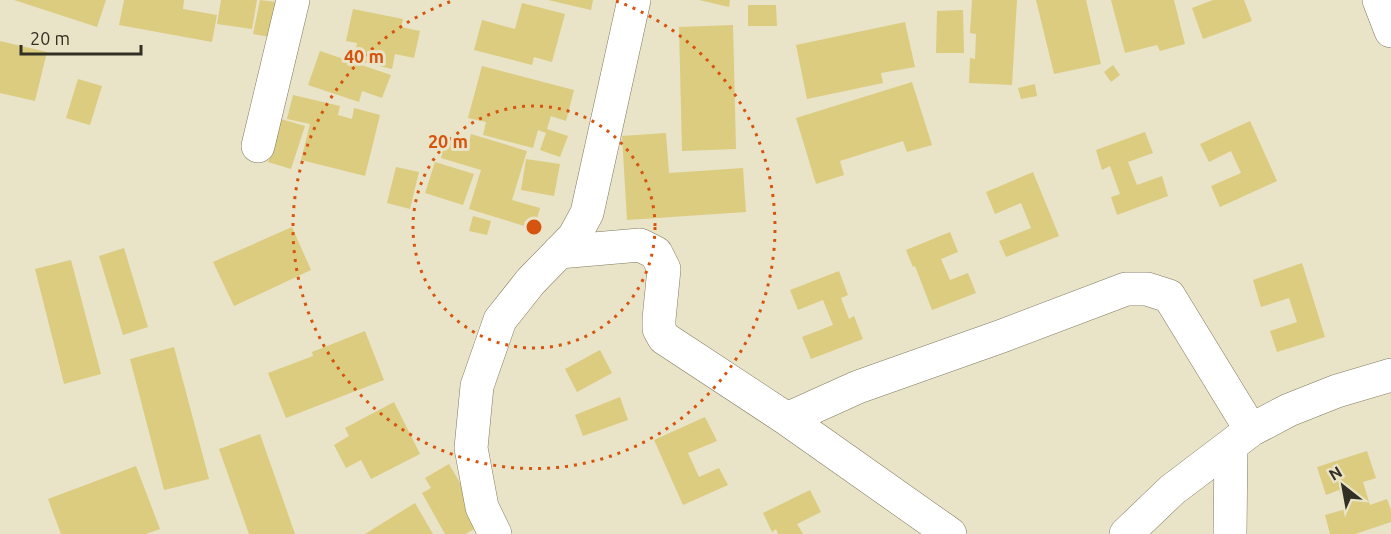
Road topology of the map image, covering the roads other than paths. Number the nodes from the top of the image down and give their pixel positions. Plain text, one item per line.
1 (293, 0) edge
2 (634, 0) edge
3 (1379, 0) edge
4 (1391, 31) edge
5 (258, 146) dead end
6 (560, 252) junction
7 (1391, 375) edge
8 (788, 419) junction
9 (1241, 438) junction
10 (495, 534) edge
11 (950, 534) edge
12 (1126, 534) edge
13 (1230, 534) edge

1 - 5 street
2 - 6 street
3 - 4 street
6 - 8 street
6 - 10 street
7 - 9 street
8 - 9 street
8 - 11 street
9 - 12 street
9 - 13 street

